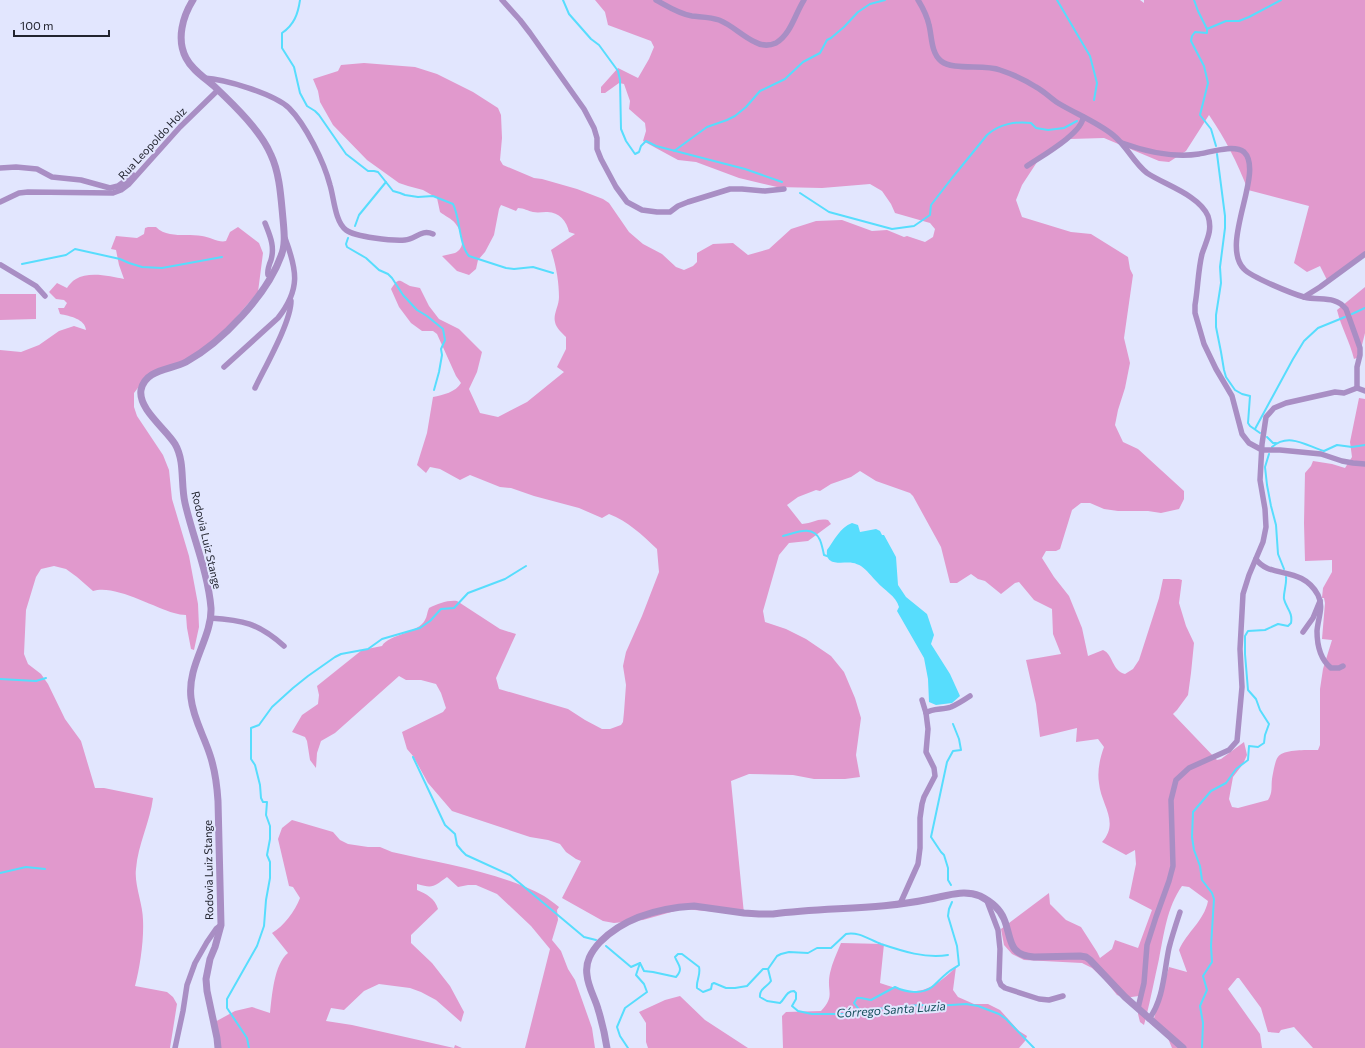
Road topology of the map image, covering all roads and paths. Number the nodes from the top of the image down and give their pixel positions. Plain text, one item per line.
1 (193, 0) edge
2 (502, 0) edge
3 (656, 0) edge
4 (804, 0) edge
5 (918, 0) edge
6 (204, 78) junction
7 (218, 90) junction
8 (1083, 117) junction
9 (1122, 143) junction
10 (144, 166) junction
11 (1027, 166) dead end
12 (0, 168) edge
13 (784, 189) dead end
14 (0, 202) edge
15 (265, 223) dead end
16 (433, 234) dead end
17 (284, 236) junction
18 (1365, 254) edge
19 (1, 266) dead end
20 (271, 277) junction
21 (45, 296) dead end
22 (291, 297) junction
23 (1304, 297) junction
24 (224, 367) dead end
25 (255, 388) dead end
26 (1356, 388) junction
27 (1365, 391) edge
28 (1262, 450) junction
29 (1365, 464) edge
30 (1256, 559) junction
31 (1320, 600) junction
32 (210, 618) junction
33 (1303, 632) dead end
34 (284, 646) dead end
35 (1343, 666) dead end
36 (970, 696) dead end
37 (922, 700) dead end
38 (926, 713) junction
39 (987, 901) junction
40 (900, 904) junction
41 (1180, 912) dead end
42 (221, 925) junction
43 (1063, 996) dead end
44 (1138, 1008) junction
45 (1149, 1019) junction
46 (174, 1048) edge
47 (218, 1048) edge
48 (607, 1048) edge
49 (1183, 1048) edge

1 - 6 street, Rodovia Luiz Stange
2 - 13 street
3 - 4 street
5 - 8 street
6 - 7 street, Rodovia Luiz Stange
6 - 16 street
7 - 10 street, Rua Leopoldo Holz
7 - 17 street, Rodovia Luiz Stange
8 - 9 street
8 - 11 street
9 - 23 street
9 - 28 street
10 - 12 street
10 - 14 street, Rua Leopoldo Holz
15 - 20 street
17 - 20 street, Rodovia Luiz Stange
17 - 22 street
18 - 23 street
19 - 21 street
20 - 32 street, Rodovia Luiz Stange
22 - 24 street
22 - 25 street
23 - 26 street
26 - 27 street
26 - 28 street
28 - 29 street
28 - 30 street
30 - 31 street
30 - 44 street
31 - 33 street
31 - 35 street
32 - 34 street
32 - 42 street, Rodovia Luiz Stange
36 - 38 street
37 - 38 street
38 - 40 street
39 - 40 street
39 - 43 street
39 - 44 street
40 - 48 street
41 - 45 street
42 - 46 street
42 - 47 street, Rodovia Luiz Stange
44 - 45 street
45 - 49 street

